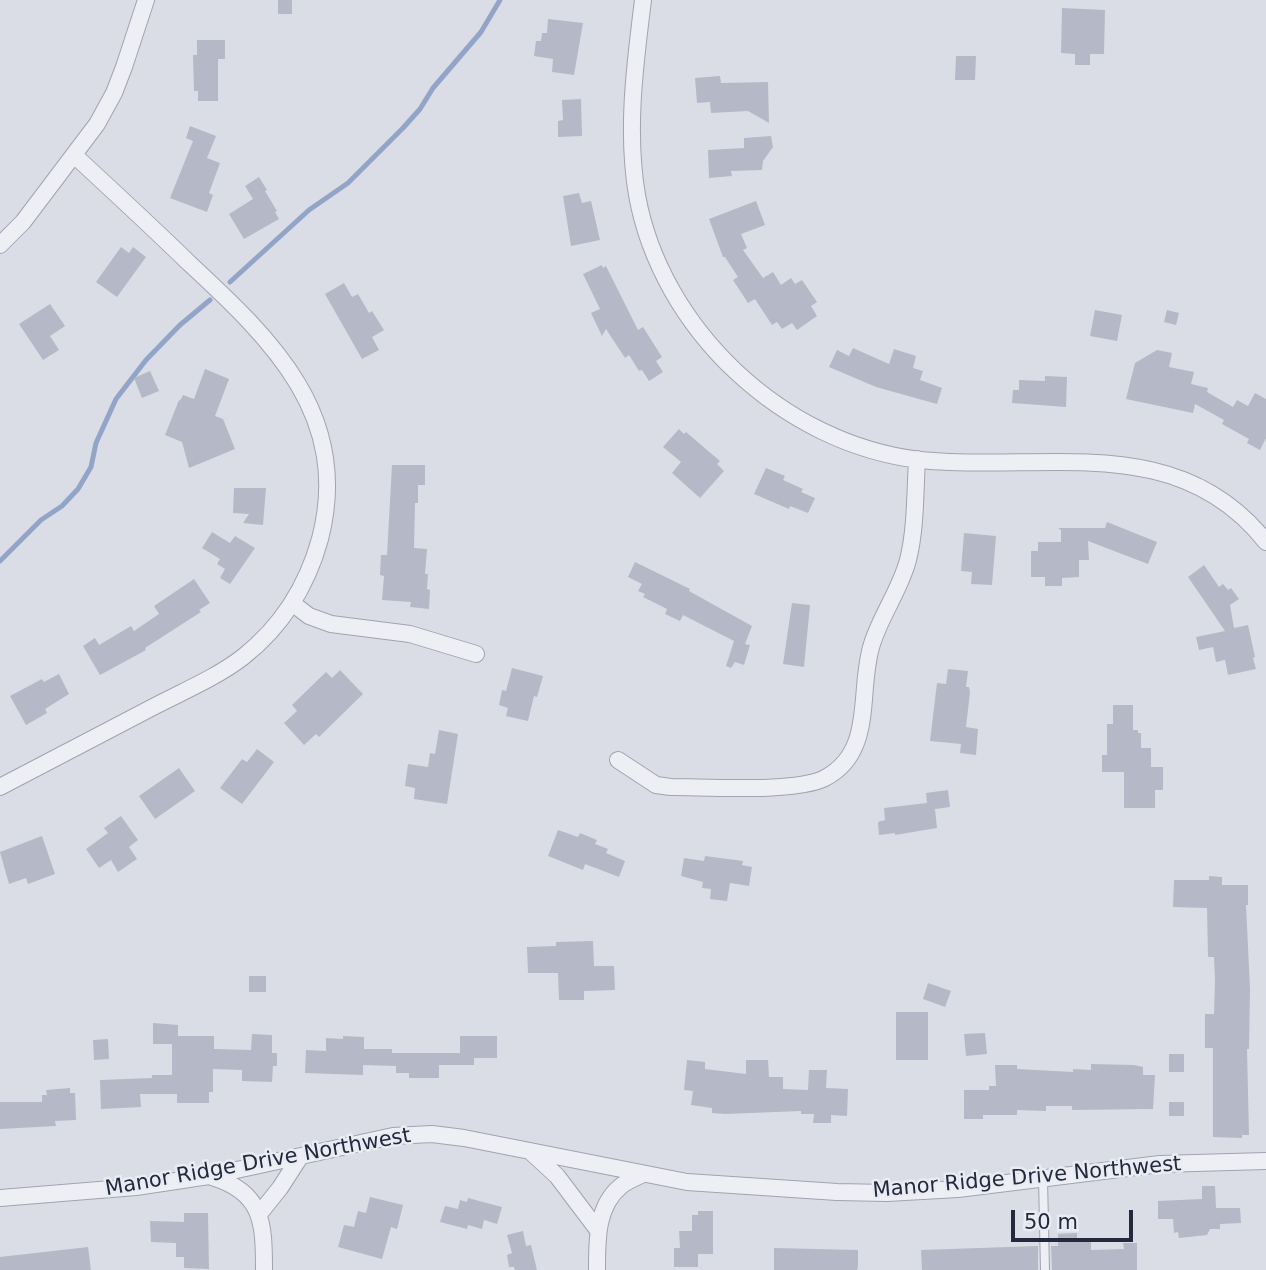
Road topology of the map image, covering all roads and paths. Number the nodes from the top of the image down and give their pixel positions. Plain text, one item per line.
1 (146, 0) edge
2 (643, 0) edge
3 (74, 155) junction
4 (0, 245) edge
5 (918, 460) junction
6 (1266, 542) edge
7 (292, 603) junction
8 (476, 654) dead end
9 (618, 760) dead end
10 (0, 787) edge
11 (531, 1152) junction
12 (300, 1157) junction
13 (1266, 1161) edge
14 (641, 1175) junction
15 (209, 1176) junction
16 (1043, 1178) junction
17 (0, 1198) edge
18 (260, 1213) junction
19 (597, 1229) junction
20 (264, 1270) edge
21 (597, 1270) edge
22 (1045, 1270) edge

1 - 3 street
2 - 5 street
3 - 4 street
3 - 7 street
5 - 6 street
5 - 9 street
7 - 8 street
7 - 10 street
11 - 12 street, Manor Ridge Drive Northwest
11 - 14 street, Manor Ridge Drive Northwest
11 - 19 street
12 - 15 street, Manor Ridge Drive Northwest
12 - 18 street
13 - 16 street, Manor Ridge Drive Northwest
14 - 16 street, Manor Ridge Drive Northwest
14 - 19 street
15 - 17 street, Manor Ridge Drive Northwest
15 - 18 street
16 - 22 lane
18 - 20 street
19 - 21 street

